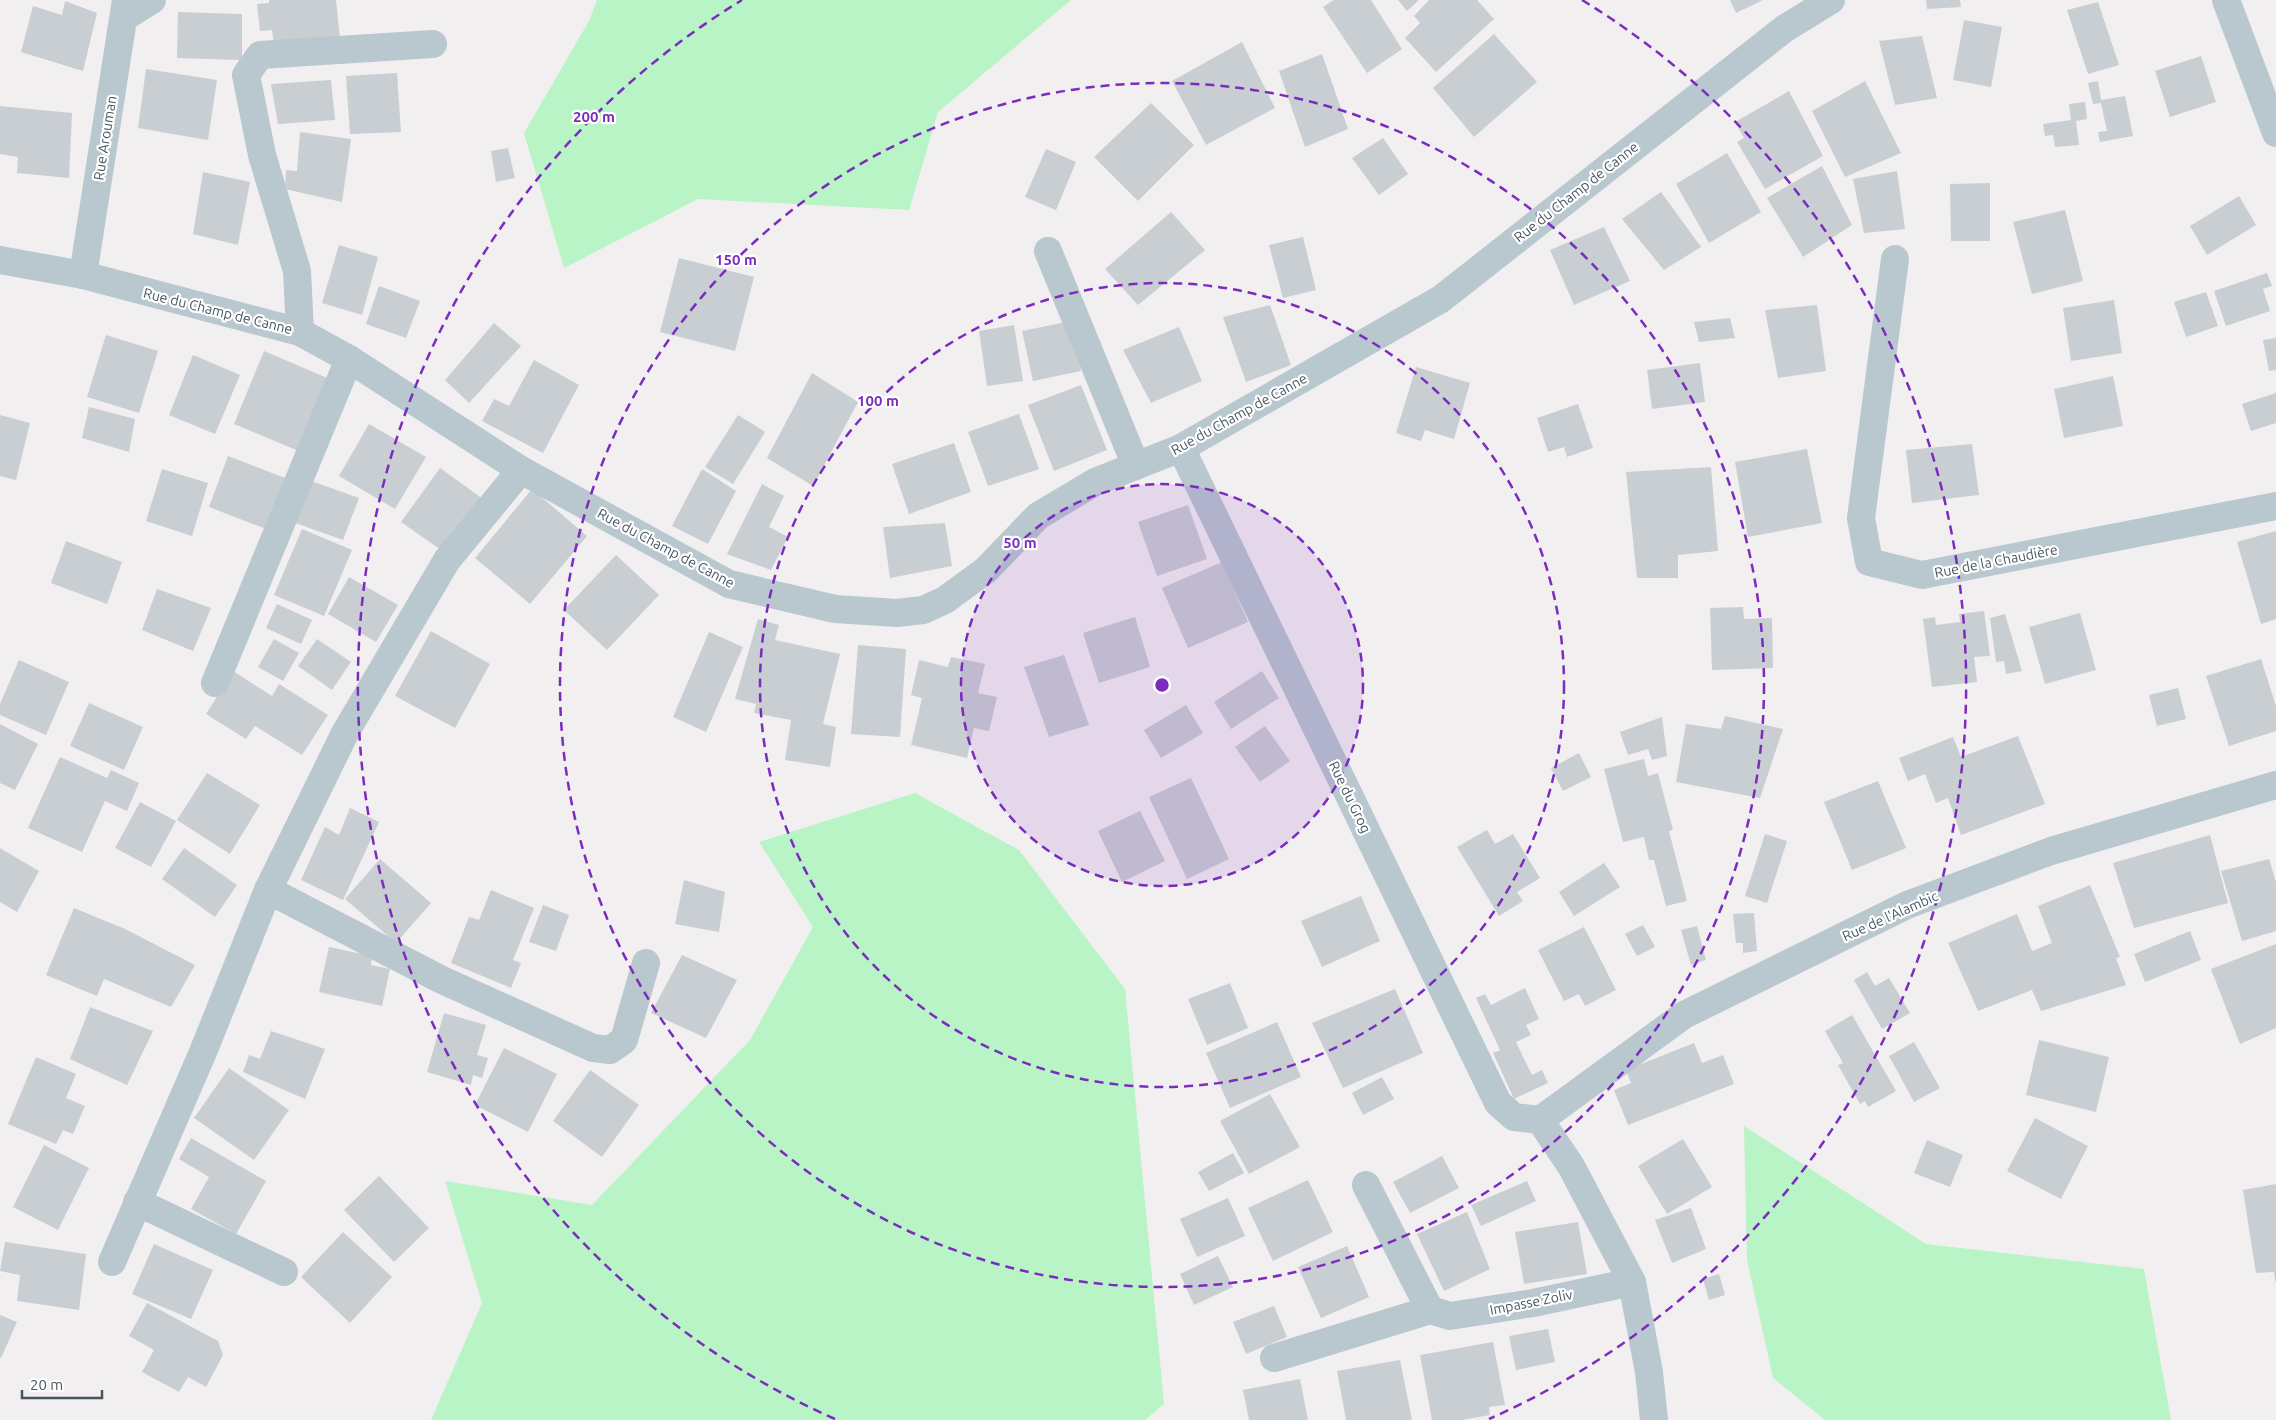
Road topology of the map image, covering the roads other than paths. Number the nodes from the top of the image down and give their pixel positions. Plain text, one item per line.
1 (152, 0) edge
2 (1832, 0) edge
3 (2226, 0) edge
4 (126, 8) edge
5 (432, 44) dead end
6 (2276, 132) edge
7 (1048, 251) dead end
8 (1895, 259) dead end
9 (0, 260) edge
10 (83, 275) junction
11 (300, 332) junction
12 (349, 359) junction
13 (1182, 448) junction
14 (1136, 466) junction
15 (521, 470) junction
16 (2276, 506) edge
17 (215, 683) dead end
18 (2276, 786) edge
19 (268, 890) junction
20 (646, 963) dead end
21 (1540, 1120) junction
22 (1366, 1185) dead end
23 (137, 1202) junction
24 (112, 1262) dead end
25 (284, 1272) dead end
26 (1632, 1282) junction
27 (1430, 1310) junction
28 (1274, 1358) dead end
29 (1654, 1420) edge

1 - 4 street
2 - 13 street, Rue du Champ de Canne
3 - 6 street
4 - 10 street, Rue Arouman
5 - 11 street
7 - 14 street
8 - 16 street, Rue de la Chaudière
9 - 10 street, Rue du Champ de Canne
10 - 11 street, Rue du Champ de Canne
11 - 12 street, Rue du Champ de Canne
12 - 15 street, Rue du Champ de Canne
12 - 17 street
13 - 14 street, Rue du Champ de Canne
13 - 21 street, Rue du Grog
14 - 15 street, Rue du Champ de Canne
15 - 19 street
18 - 21 street, Rue de l'Alambic
19 - 20 street
19 - 23 street
21 - 26 street
22 - 27 street
23 - 24 street
23 - 25 street
26 - 27 street, Impasse Zoliv
26 - 29 street
27 - 28 street, Impasse Zoliv

